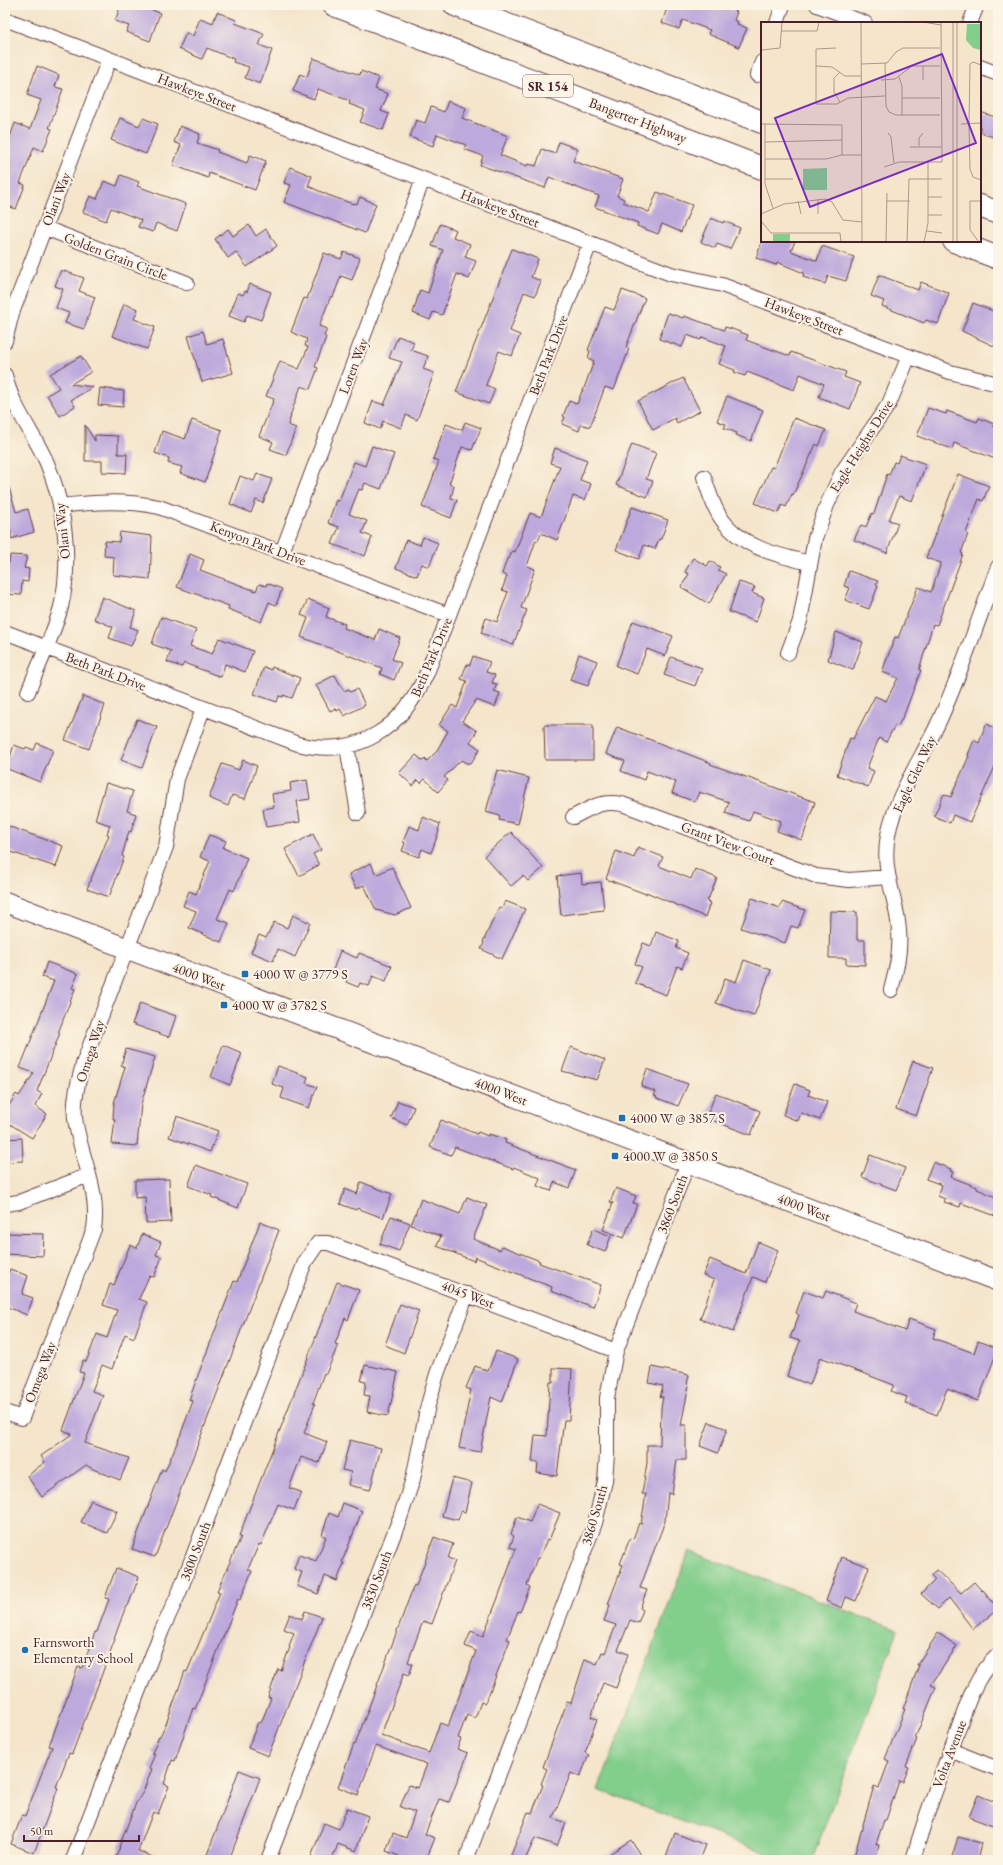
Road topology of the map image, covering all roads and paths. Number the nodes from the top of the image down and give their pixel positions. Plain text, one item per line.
1 (334, 5) edge
2 (455, 5) edge
3 (783, 5) edge
4 (817, 5) edge
5 (977, 5) edge
6 (5, 19) edge
7 (777, 22) edge
8 (862, 22) edge
9 (970, 22) edge
10 (109, 59) junction
11 (761, 65) edge
12 (981, 67) edge
13 (998, 74) edge
14 (757, 76) dead end
15 (761, 122) edge
16 (761, 168) edge
17 (423, 179) junction
18 (981, 206) edge
19 (998, 213) edge
20 (45, 228) junction
21 (957, 242) edge
22 (590, 243) junction
23 (998, 258) edge
24 (188, 283) dead end
25 (5, 341) edge
26 (908, 356) junction
27 (5, 375) edge
28 (998, 384) edge
29 (704, 477) dead end
30 (60, 506) junction
31 (282, 552) junction
32 (810, 563) junction
33 (998, 567) edge
34 (449, 615) junction
35 (5, 632) edge
36 (46, 648) junction
37 (788, 652) dead end
38 (28, 692) dead end
39 (204, 709) junction
40 (347, 746) junction
41 (358, 813) dead end
42 (573, 817) dead end
43 (888, 877) junction
44 (5, 902) edge
45 (127, 949) junction
46 (891, 990) dead end
47 (688, 1163) junction
48 (89, 1175) junction
49 (5, 1204) edge
50 (318, 1243) joint
51 (998, 1281) edge
52 (467, 1294) junction
53 (616, 1351) junction
54 (5, 1412) edge
55 (998, 1655) edge
56 (950, 1750) junction
57 (998, 1769) edge
58 (73, 1860) edge
59 (268, 1860) edge
60 (466, 1860) edge
61 (913, 1860) edge

1 - 16 highway, Bangerter Highway / SR 154
2 - 15 highway
3 - 7 street
4 - 8 street
5 - 9 street
6 - 10 street, Hawkeye Street
10 - 17 street, Hawkeye Street
10 - 20 street, Olani Way
11 - 14 street
12 - 13 street
17 - 22 street, Hawkeye Street
17 - 31 street, Loren Way
18 - 19 highway
20 - 24 street, Golden Grain Circle
20 - 25 street, Olani Way
21 - 23 highway
22 - 26 street, Hawkeye Street
22 - 34 street, Beth Park Drive
26 - 28 street, Hawkeye Street
26 - 32 street, Eagle Heights Drive
27 - 30 street, Olani Way
29 - 32 street
30 - 31 street, Kenyon Park Drive
30 - 36 street, Olani Way
31 - 34 street, Kenyon Park Drive
32 - 37 street, Eagle Heights Drive
33 - 43 street, Eagle Glen Way
34 - 40 street, Beth Park Drive
35 - 36 street, Beth Park Drive
36 - 38 street, Olani Way
36 - 39 street, Beth Park Drive
39 - 40 street, Beth Park Drive
39 - 45 street, Omega Way
40 - 41 street
42 - 43 street, Grant View Court
43 - 46 street, Eagle Glen Way
44 - 45 street, 4000 West
45 - 47 street, 4000 West
45 - 48 street, Omega Way
47 - 51 street, 4000 West
47 - 53 street, 3860 South
48 - 49 street
48 - 54 street, Omega Way
50 - 52 street, 4045 West
50 - 58 street, 3800 South
52 - 53 street, 4045 West
52 - 59 street, 3830 South
53 - 60 street, 3860 South
55 - 56 street, Volta Avenue
56 - 57 street
56 - 61 street, Volta Avenue

